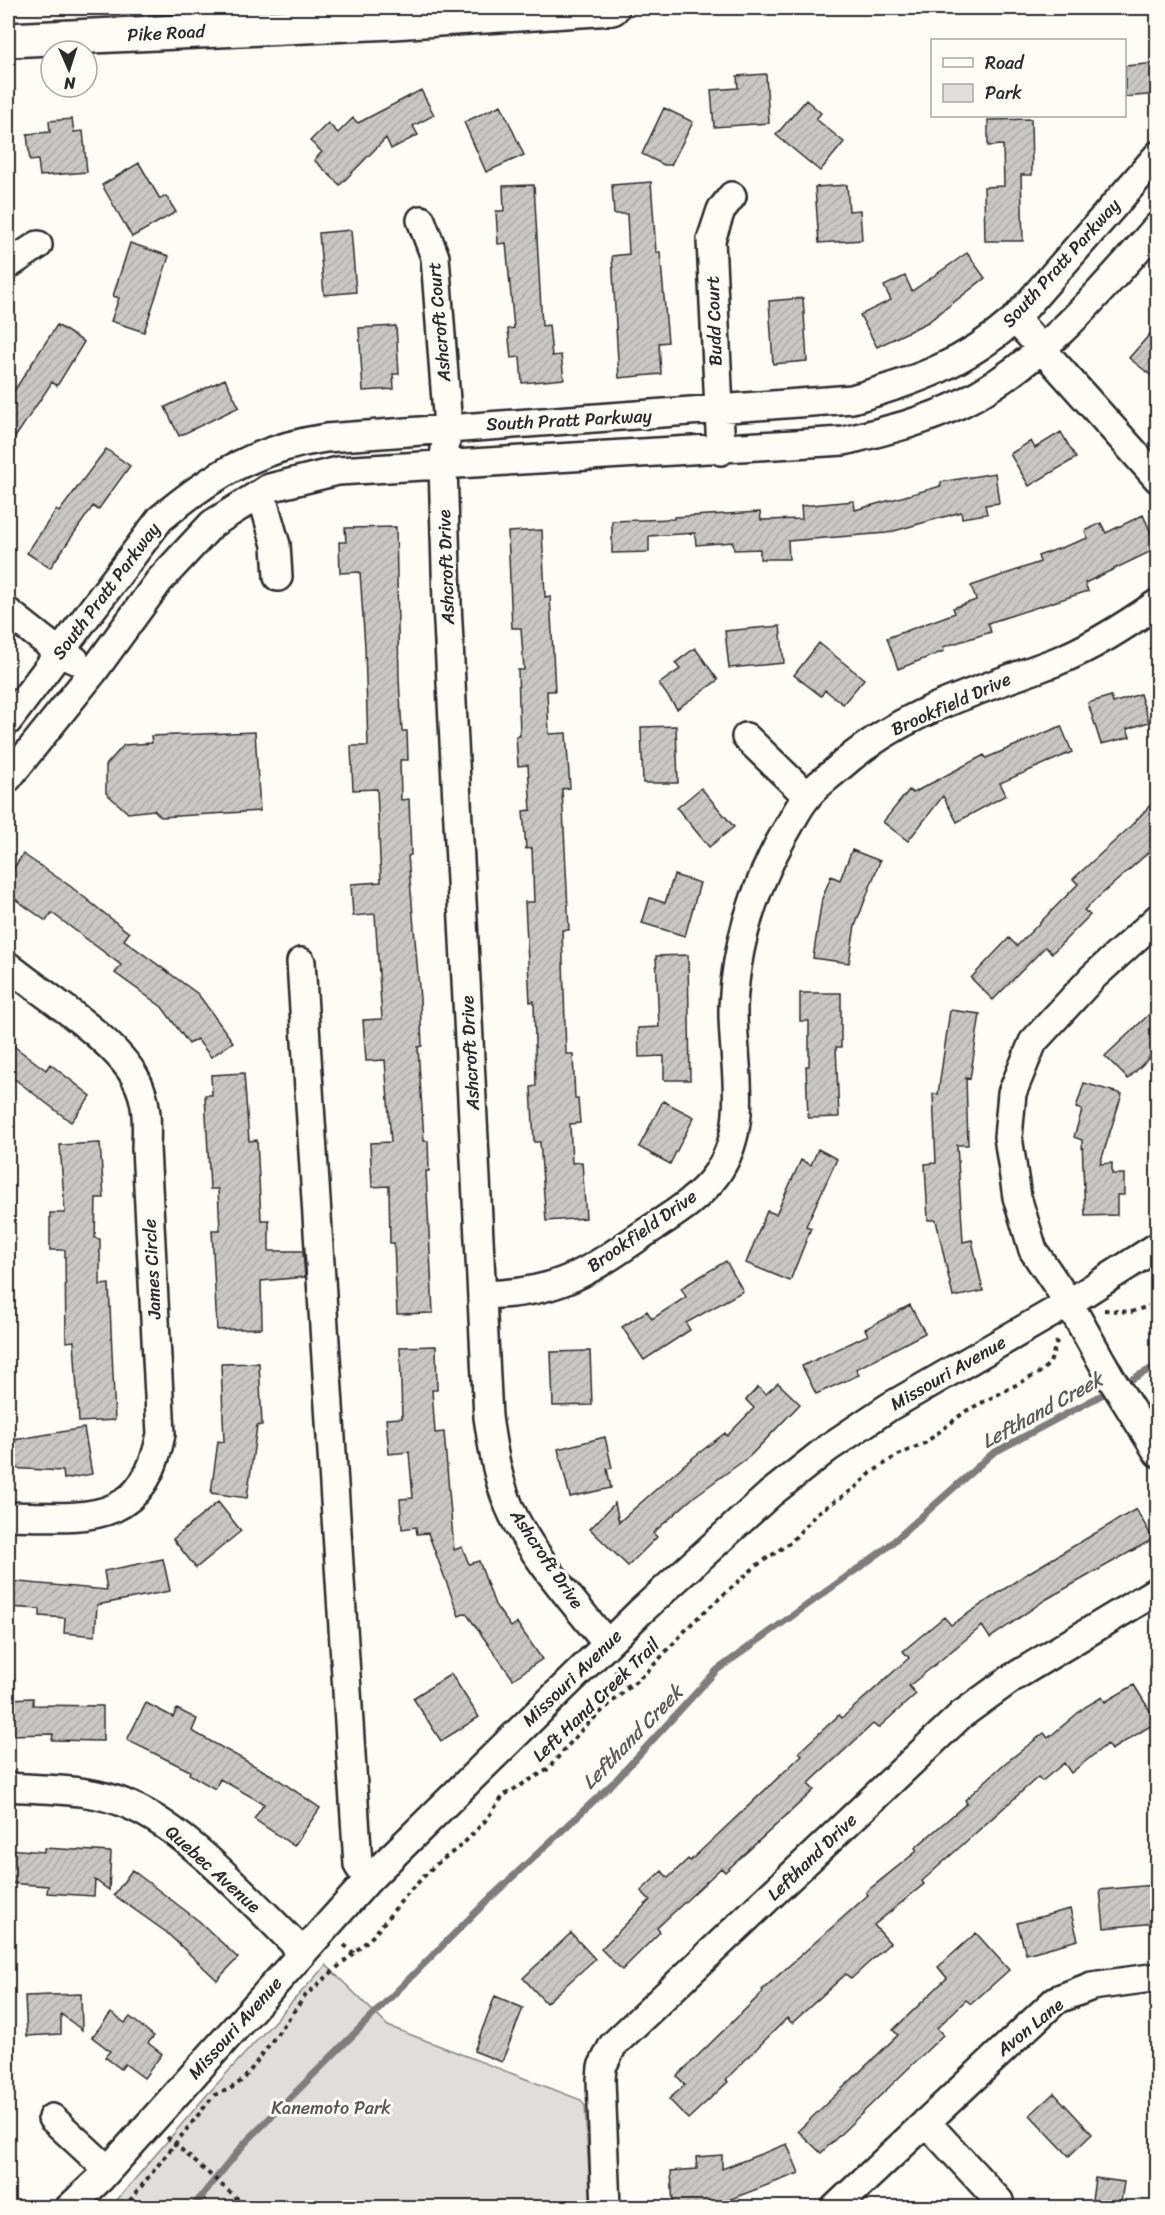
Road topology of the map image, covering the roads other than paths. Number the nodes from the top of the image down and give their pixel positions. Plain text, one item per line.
1 (612, 8) edge
2 (8, 40) edge
3 (1158, 155) edge
4 (732, 196) dead end
5 (421, 220) dead end
6 (1158, 226) edge
7 (38, 245) dead end
8 (8, 265) edge
9 (1015, 318) junction
10 (1041, 350) junction
11 (717, 411) junction
12 (448, 427) junction
13 (721, 451) junction
14 (443, 464) junction
15 (1158, 479) edge
16 (261, 493) junction
17 (278, 577) dead end
18 (1158, 603) edge
19 (8, 612) edge
20 (60, 653) junction
21 (93, 672) junction
22 (8, 721) edge
23 (746, 737) dead end
24 (8, 778) edge
25 (807, 796) junction
26 (1158, 918) edge
27 (301, 962) dead end
28 (8, 966) edge
29 (1158, 1246) edge
30 (483, 1294) junction
31 (1069, 1303) junction
32 (1158, 1453) edge
33 (8, 1516) edge
34 (1158, 1590) edge
35 (610, 1656) junction
36 (8, 1787) edge
37 (368, 1880) junction
38 (303, 1952) junction
39 (1158, 1977) edge
40 (52, 2118) dead end
41 (926, 2122) junction
42 (108, 2170) junction
43 (999, 2200) dead end
44 (69, 2208) edge
45 (606, 2208) edge
46 (835, 2208) edge

1 - 2 main road, Pike Road
3 - 9 street, South Pratt Parkway
4 - 11 street, Budd Court
5 - 12 street, Ashcroft Court
6 - 10 street, South Pratt Parkway
7 - 8 street
9 - 10 street
9 - 11 street, South Pratt Parkway
10 - 13 street, South Pratt Parkway
10 - 15 street
11 - 12 street, South Pratt Parkway
11 - 13 street, Budd Court
12 - 14 street, Ashcroft Drive
12 - 20 street, South Pratt Parkway
13 - 14 street, South Pratt Parkway
14 - 16 street, South Pratt Parkway
14 - 30 street, Ashcroft Drive
16 - 17 street
16 - 21 street, South Pratt Parkway
18 - 25 street, Brookfield Drive
19 - 20 street
20 - 21 street
20 - 22 street, South Pratt Parkway
21 - 24 street, South Pratt Parkway
23 - 25 street
25 - 30 street, Brookfield Drive
26 - 31 street
27 - 37 street
28 - 33 street, James Circle
29 - 31 street, Missouri Avenue
30 - 35 street, Ashcroft Drive
31 - 32 street
31 - 35 street, Missouri Avenue
34 - 45 street, Lefthand Drive
35 - 37 street, Missouri Avenue
36 - 38 street, Quebec Avenue
37 - 38 street, Missouri Avenue
38 - 42 street, Missouri Avenue
39 - 41 street, Avon Lane
40 - 42 street
41 - 43 street
41 - 46 street, Avon Lane
42 - 44 street, Missouri Avenue

